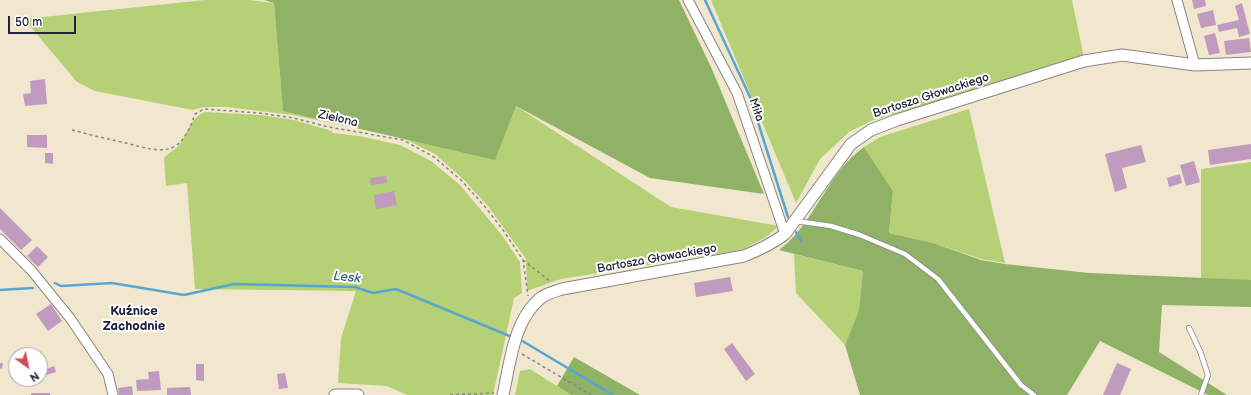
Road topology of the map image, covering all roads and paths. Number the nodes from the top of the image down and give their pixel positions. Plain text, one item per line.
1 (688, 0) edge
2 (1178, 0) edge
3 (1251, 63) edge
4 (1195, 65) junction
5 (72, 130) dead end
6 (796, 221) junction
7 (785, 234) junction
8 (0, 239) edge
9 (523, 260) junction
10 (562, 289) junction
11 (530, 309) junction
12 (1189, 328) dead end
13 (516, 342) junction
14 (504, 394) edge
15 (113, 395) edge
16 (340, 395) edge
17 (358, 395) edge
18 (450, 395) edge
19 (591, 395) edge
20 (1034, 395) edge
21 (1201, 395) edge

1 - 7 street, Miła
2 - 4 street
3 - 4 street, Bartosza Głowackiego
4 - 6 street, Bartosza Głowackiego
5 - 9 path, Zielona
6 - 7 street, Bartosza Głowackiego
6 - 20 lane
7 - 10 street, Bartosza Głowackiego
8 - 15 street
9 - 10 path
9 - 11 path, Zielona
10 - 11 street, Bartosza Głowackiego
11 - 13 street, Bartosza Głowackiego
12 - 21 lane
13 - 14 street, Bartosza Głowackiego
13 - 19 path
14 - 18 path
16 - 17 street

